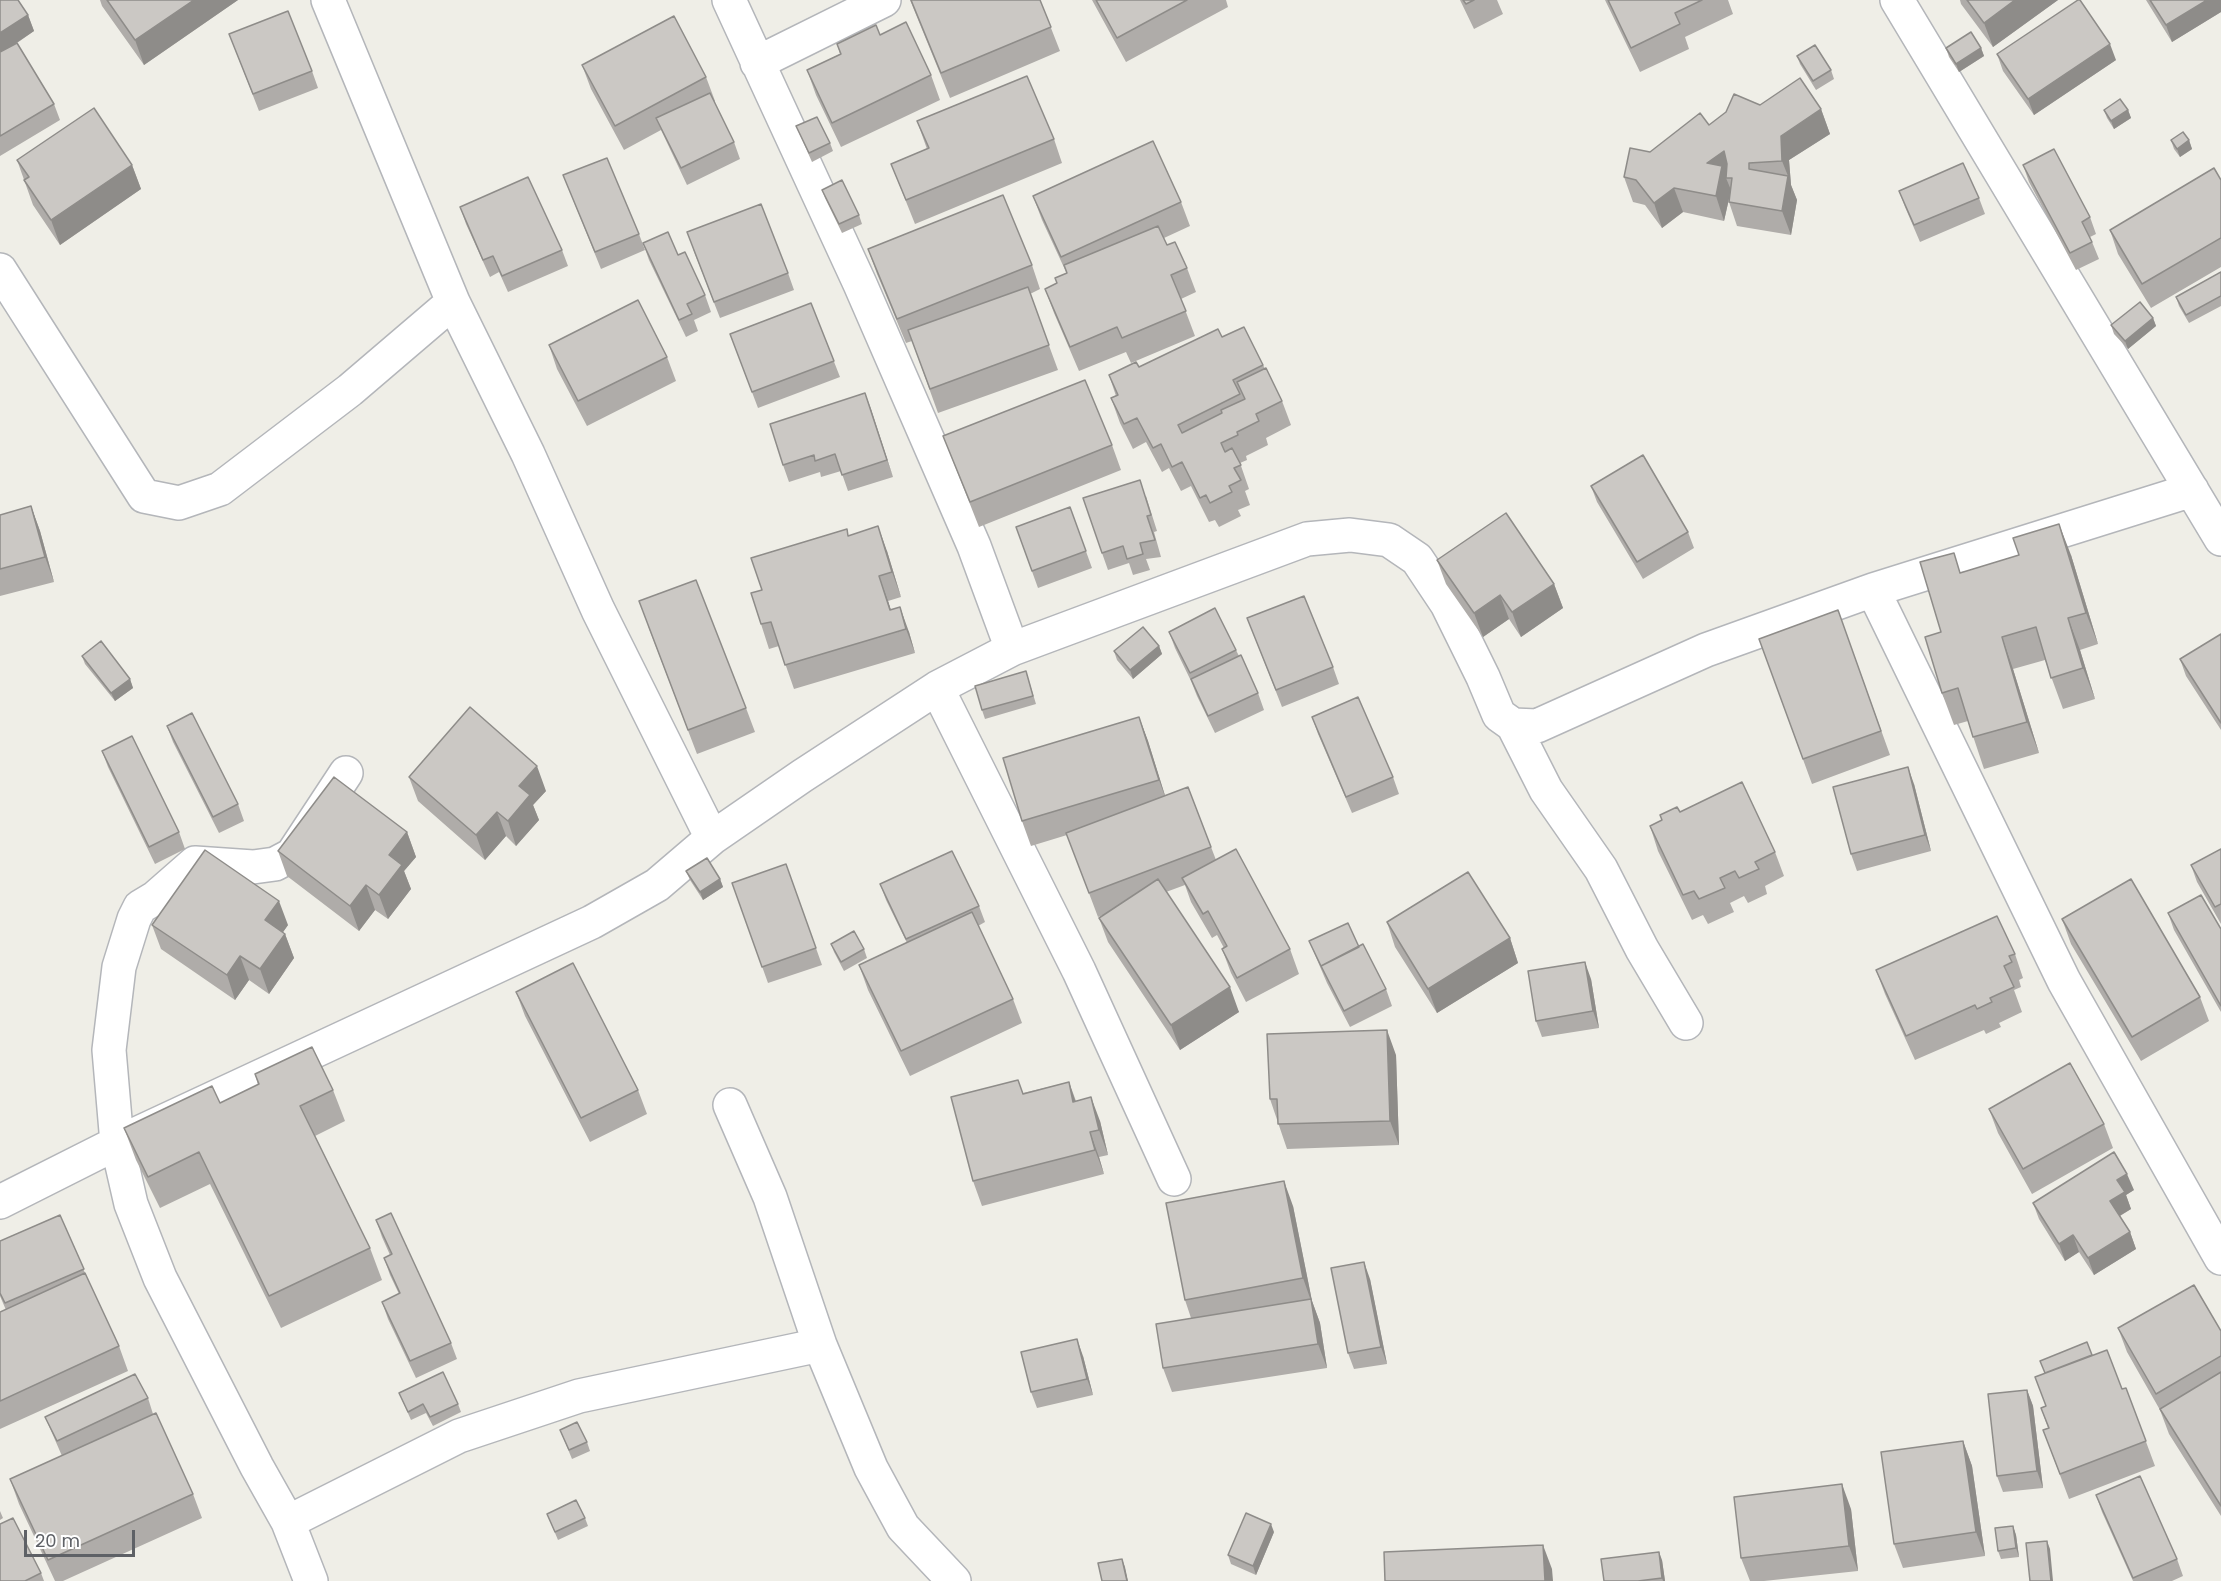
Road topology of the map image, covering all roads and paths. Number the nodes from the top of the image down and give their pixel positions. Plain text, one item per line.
1 (328, 0) edge
2 (729, 0) edge
3 (884, 0) edge
4 (1897, 0) edge
5 (757, 63) junction
6 (0, 270) edge
7 (453, 302) junction
8 (2192, 490) junction
9 (2221, 539) edge
10 (1873, 590) junction
11 (1012, 649) junction
12 (937, 688) junction
13 (1513, 725) junction
14 (346, 773) dead end
15 (712, 838) junction
16 (1686, 1023) dead end
17 (730, 1105) dead end
18 (117, 1143) junction
19 (1174, 1179) dead end
20 (0, 1202) edge
21 (2221, 1258) edge
22 (820, 1345) junction
23 (288, 1522) junction
24 (311, 1581) edge
25 (954, 1581) edge

1 - 7 street
2 - 5 street
3 - 5 street
4 - 8 street
5 - 11 street
6 - 7 street
7 - 15 street
8 - 9 street
8 - 10 street
10 - 13 street
10 - 21 street
11 - 12 street
11 - 13 street
12 - 15 street
12 - 19 street
13 - 16 street
14 - 18 street
15 - 18 street
17 - 22 street
18 - 20 street
18 - 23 street
22 - 23 street
22 - 25 street
23 - 24 street

